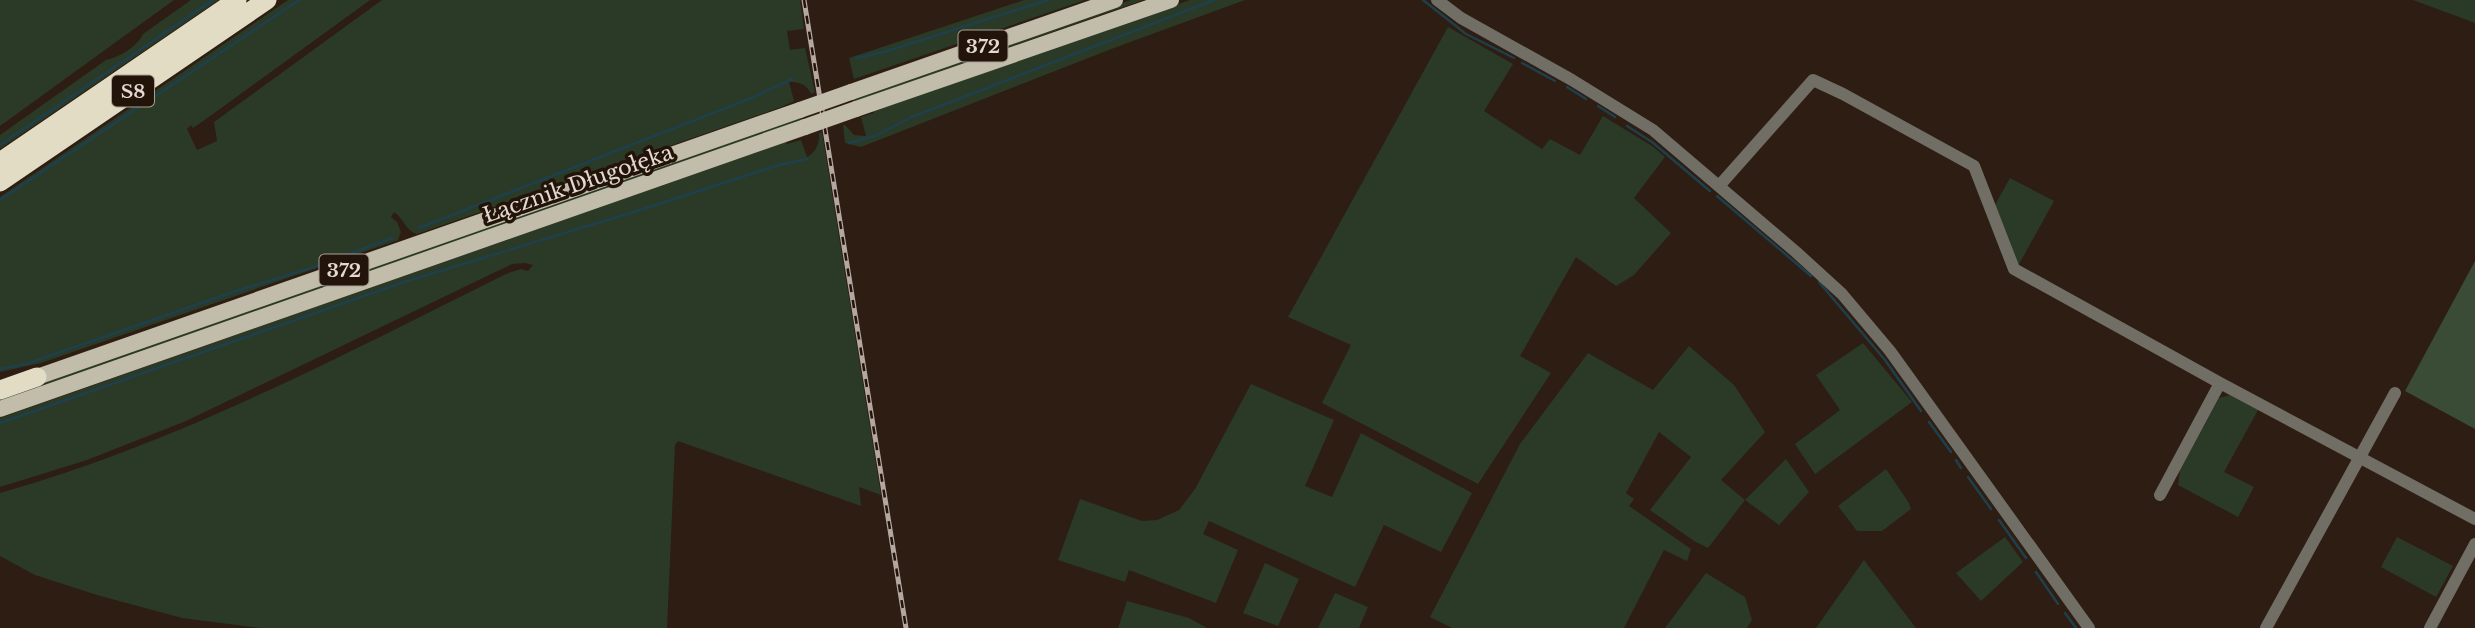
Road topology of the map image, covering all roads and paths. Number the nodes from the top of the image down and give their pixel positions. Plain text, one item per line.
1 (237, 0) edge
2 (267, 0) edge
3 (1115, 0) edge
4 (1171, 0) edge
5 (1437, 0) edge
6 (0, 162) edge
7 (0, 182) edge
8 (1719, 186) junction
9 (37, 377) junction
10 (0, 381) edge
11 (2220, 383) junction
12 (0, 390) edge
13 (2395, 393) dead end
14 (0, 409) edge
15 (2359, 458) junction
16 (2160, 495) dead end
17 (2475, 519) edge
18 (2475, 544) edge
19 (2089, 628) edge
20 (2266, 628) edge
21 (2430, 628) edge

1 - 6 highway, S8
2 - 7 highway, S8
3 - 9 main road, Łącznik Długołęka / 372, bridge
4 - 14 main road, Łącznik Długołęka / 372, bridge
5 - 8 street
8 - 11 street
8 - 19 street
9 - 10 highway
9 - 12 highway
11 - 15 street
11 - 16 street
13 - 15 street
15 - 17 street
15 - 20 street
18 - 21 street

